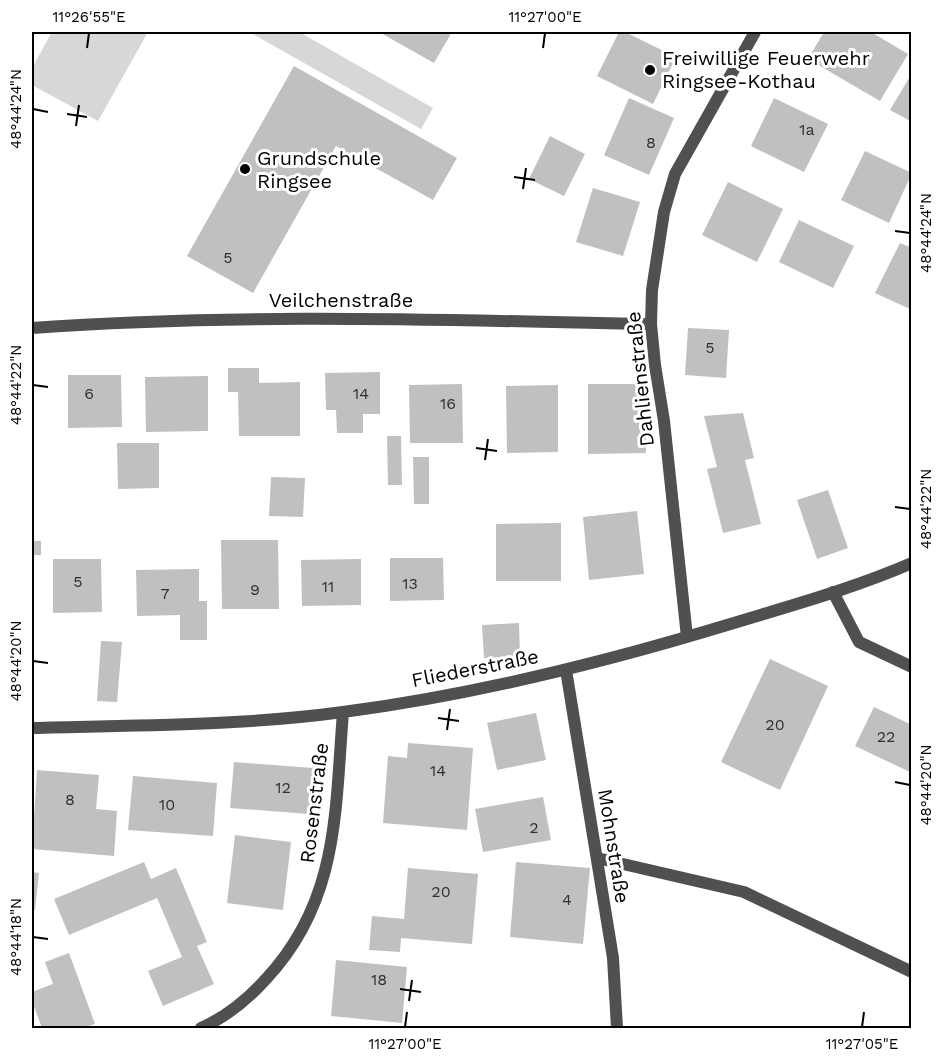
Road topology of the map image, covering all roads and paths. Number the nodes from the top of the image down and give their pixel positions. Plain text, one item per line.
1 (755, 32) edge
2 (651, 324) junction
3 (32, 328) edge
4 (912, 563) edge
5 (833, 592) junction
6 (687, 637) junction
7 (912, 667) edge
8 (566, 670) junction
9 (343, 712) junction
10 (32, 728) edge
11 (597, 858) junction
12 (912, 972) edge
13 (201, 1029) edge
14 (617, 1029) edge

1 - 2 street, Dahlienstraße
2 - 3 street, Veilchenstraße
2 - 6 street, Dahlienstraße
4 - 5 street, Fliederstraße
5 - 6 street, Fliederstraße
5 - 7 street
6 - 8 street, Fliederstraße
8 - 9 street, Fliederstraße
8 - 11 street, Mohnstraße
9 - 10 street, Fliederstraße
9 - 13 street, Rosenstraße
11 - 12 street
11 - 14 street, Mohnstraße

